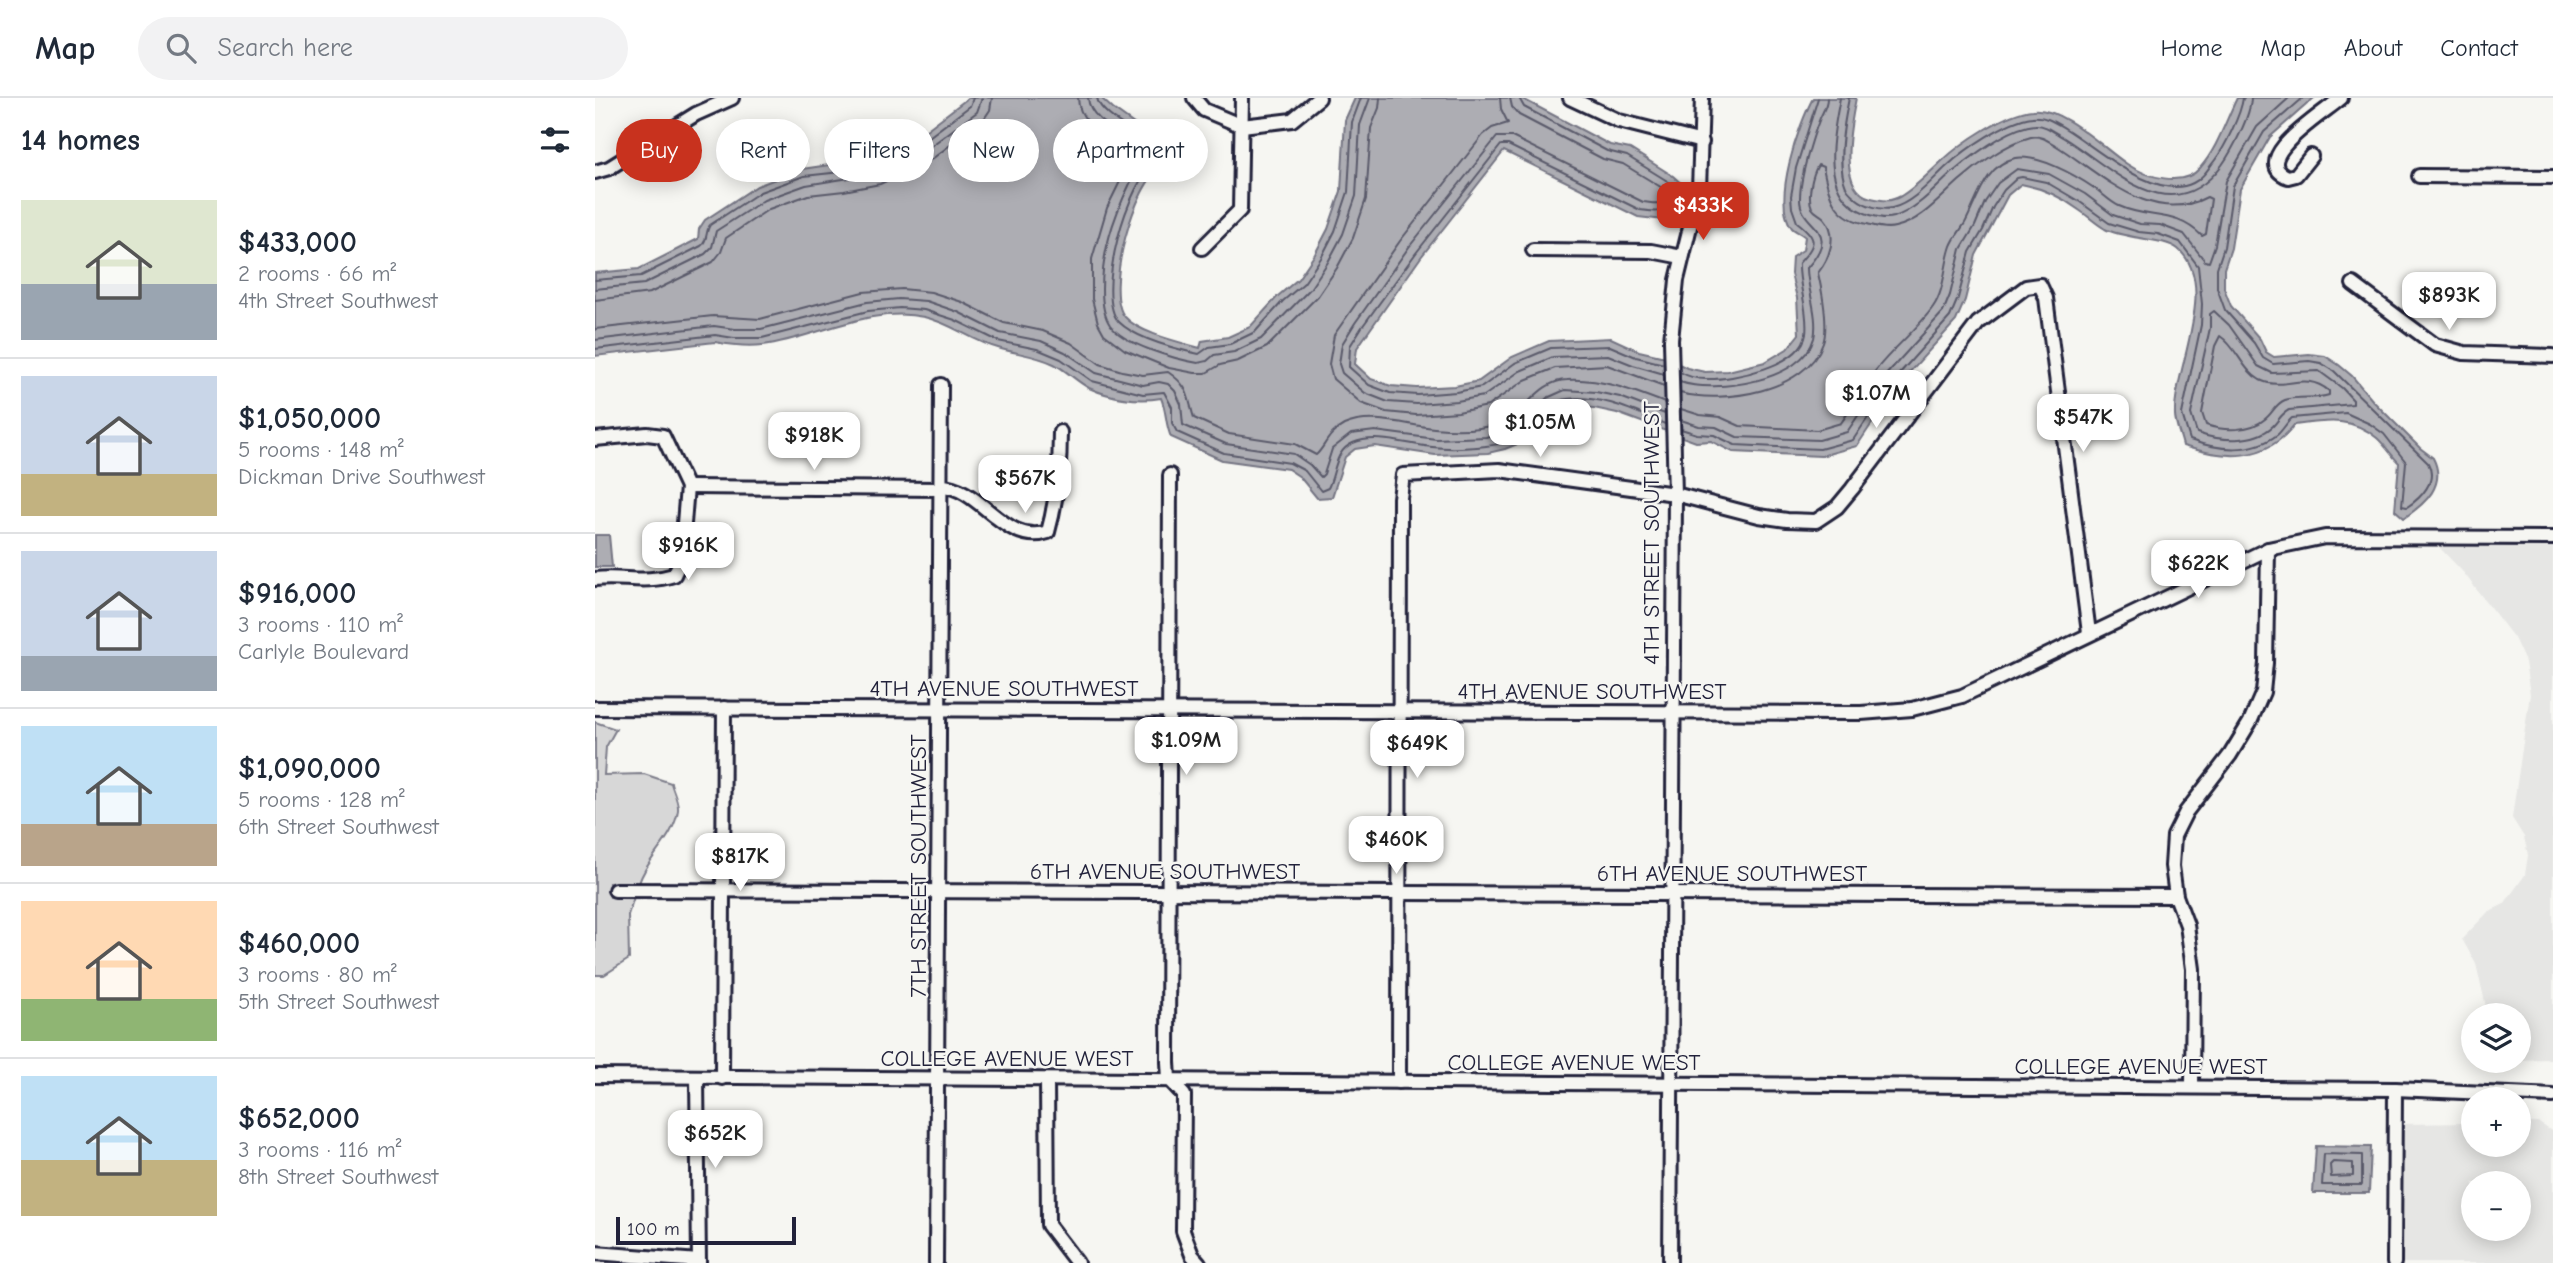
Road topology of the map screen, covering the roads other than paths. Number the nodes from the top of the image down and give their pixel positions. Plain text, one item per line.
1 (731, 98) edge
2 (1194, 98) edge
3 (1242, 98) edge
4 (1319, 98) edge
5 (1570, 98) edge
6 (1702, 98) edge
7 (2340, 98) edge
8 (1242, 126) junction
9 (1702, 142) junction
10 (2311, 156) dead end
11 (595, 172) edge
12 (2419, 176) dead end
13 (2553, 177) edge
14 (1202, 248) dead end
15 (1532, 250) dead end
16 (1682, 257) junction
17 (2353, 284) dead end
18 (2553, 356) edge
19 (941, 385) dead end
20 (1060, 432) dead end
21 (595, 439) edge
22 (1170, 475) dead end
23 (687, 487) junction
24 (941, 488) junction
25 (1675, 494) junction
26 (2553, 538) edge
27 (2268, 549) junction
28 (595, 579) edge
29 (2089, 633) junction
30 (595, 708) edge
31 (724, 708) junction
32 (940, 708) junction
33 (1170, 710) junction
34 (1401, 711) junction
35 (1672, 713) junction
36 (615, 890) dead end
37 (723, 890) junction
38 (938, 892) junction
39 (1169, 893) junction
40 (1400, 893) junction
41 (1672, 894) junction
42 (2176, 896) junction
43 (595, 1076) edge
44 (697, 1077) junction
45 (722, 1078) junction
46 (937, 1079) junction
47 (1169, 1079) junction
48 (1047, 1080) junction
49 (1399, 1082) junction
50 (1671, 1084) junction
51 (2192, 1087) junction
52 (2395, 1089) junction
53 (2553, 1096) edge
54 (595, 1252) edge
55 (699, 1262) edge
56 (936, 1263) edge
57 (1077, 1263) edge
58 (1199, 1263) edge
59 (1670, 1263) edge
60 (2393, 1263) edge

1 - 11 street
2 - 8 street
3 - 8 street
4 - 8 street
5 - 9 street
6 - 9 street, 4TH STREET SOUTHWEST
7 - 10 street
8 - 14 street
9 - 16 street, 4TH STREET SOUTHWEST
12 - 13 street
15 - 16 street
16 - 25 street, 4TH STREET SOUTHWEST
17 - 18 street
19 - 24 street, 7TH STREET SOUTHWEST
20 - 24 street
21 - 23 street
22 - 33 street
23 - 24 street
23 - 28 street
24 - 32 street, 7TH STREET SOUTHWEST
25 - 29 street
25 - 34 street
25 - 35 street, 4TH STREET SOUTHWEST
26 - 27 street, 4TH AVENUE SOUTHWEST
27 - 29 street, 4TH AVENUE SOUTHWEST
27 - 42 street
29 - 35 street, 4TH AVENUE SOUTHWEST
30 - 31 street, 4TH AVENUE SOUTHWEST
31 - 32 street, 4TH AVENUE SOUTHWEST
31 - 37 street
32 - 33 street, 4TH AVENUE SOUTHWEST
32 - 38 street, 7TH STREET SOUTHWEST
33 - 34 street, 4TH AVENUE SOUTHWEST
33 - 39 street
34 - 35 street, 4TH AVENUE SOUTHWEST
34 - 40 street
35 - 41 street, 4TH STREET SOUTHWEST
36 - 37 street, 6TH AVENUE SOUTHWEST
37 - 38 street, 6TH AVENUE SOUTHWEST
37 - 45 street
38 - 39 street, 6TH AVENUE SOUTHWEST
38 - 46 street, 7TH STREET SOUTHWEST
39 - 40 street, 6TH AVENUE SOUTHWEST
39 - 47 street
40 - 41 street, 6TH AVENUE SOUTHWEST
40 - 49 street
41 - 42 street, 6TH AVENUE SOUTHWEST
41 - 50 street, 4TH STREET SOUTHWEST
42 - 51 street
43 - 44 street, COLLEGE AVENUE WEST
44 - 45 street, COLLEGE AVENUE WEST
44 - 55 street
45 - 46 street, COLLEGE AVENUE WEST
46 - 48 street, COLLEGE AVENUE WEST
46 - 56 street, 7TH STREET SOUTHWEST
47 - 48 street, COLLEGE AVENUE WEST
47 - 49 street, COLLEGE AVENUE WEST
47 - 58 street
48 - 57 street
49 - 50 street, COLLEGE AVENUE WEST
50 - 51 street, COLLEGE AVENUE WEST
50 - 59 street, 4TH STREET SOUTHWEST
51 - 52 street, COLLEGE AVENUE WEST
52 - 53 street, COLLEGE AVENUE WEST
52 - 60 street
54 - 55 street

